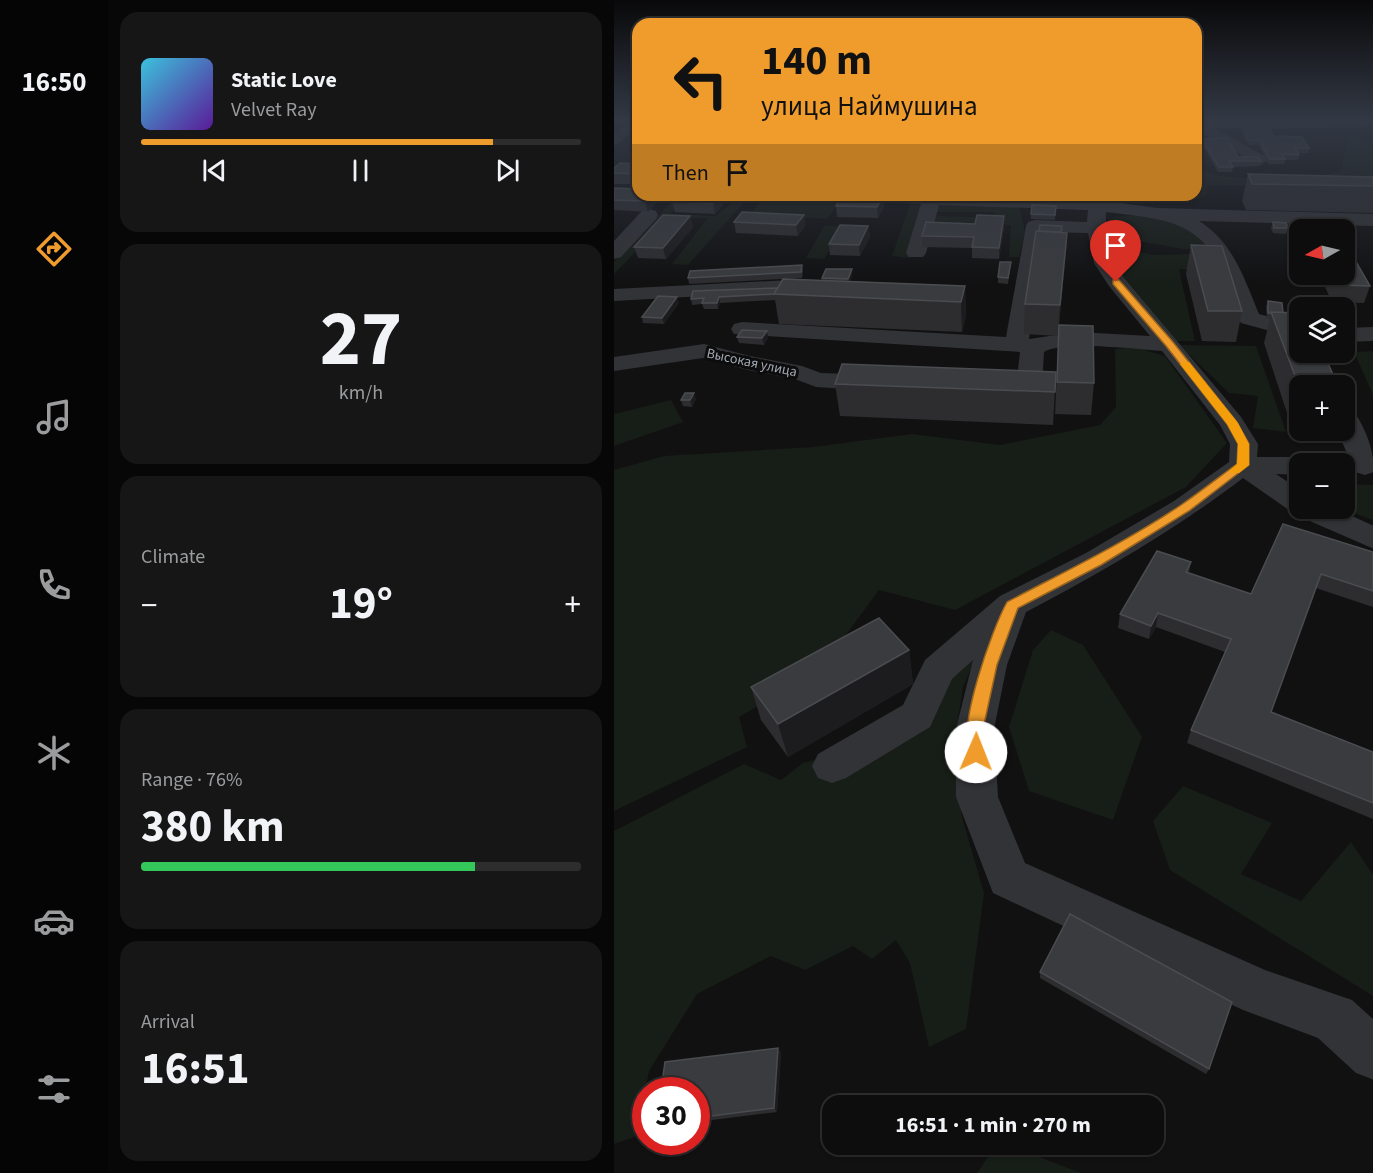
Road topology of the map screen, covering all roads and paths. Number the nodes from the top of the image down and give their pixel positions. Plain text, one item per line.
1 (931, 201) edge
2 (1097, 201) edge
3 (1101, 201) edge
4 (626, 214) edge
5 (1157, 214) junction
6 (1373, 220) edge
7 (1096, 228) junction
8 (618, 244) edge
9 (916, 253) dead end
10 (790, 286) edge
11 (614, 295) edge
12 (1289, 329) edge
13 (742, 330) edge
14 (1373, 334) edge
15 (1355, 335) edge
16 (1169, 344) junction
17 (1026, 346) junction
18 (614, 363) edge
19 (908, 384) edge
20 (977, 386) edge
21 (1352, 441) edge
22 (1243, 465) junction
23 (1289, 465) edge
24 (1361, 466) edge
25 (1289, 496) edge
26 (1330, 519) edge
27 (1373, 539) edge
28 (1012, 605) junction
29 (832, 766) dead end
30 (1373, 1055) edge

1 - 9 street
2 - 7 street
3 - 5 street
4 - 8 street
5 - 6 street
5 - 12 street
7 - 16 street
7 - 17 street
10 - 11 street
13 - 17 street
14 - 15 street
16 - 17 street
16 - 22 street
17 - 20 street
18 - 19 street, Высокая улица
21 - 24 street
22 - 23 street
22 - 25 street
22 - 28 street
26 - 27 street
28 - 29 street
28 - 30 street

